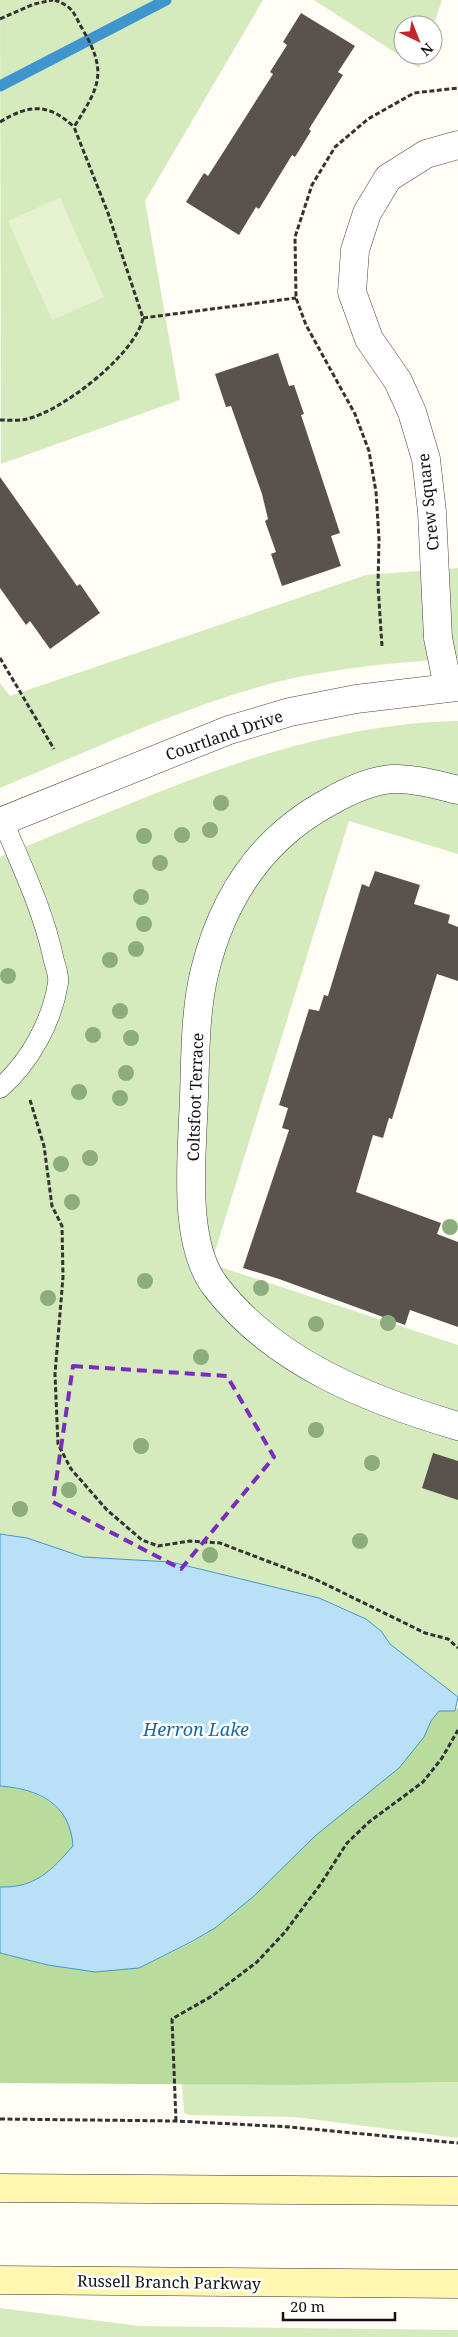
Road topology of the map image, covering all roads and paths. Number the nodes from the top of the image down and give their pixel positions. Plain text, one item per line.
1 (54, 0) edge
2 (0, 19) edge
3 (0, 122) edge
4 (74, 127) junction
5 (458, 145) edge
6 (296, 298) dead end
7 (143, 318) junction
8 (0, 420) edge
9 (0, 658) edge
10 (453, 687) edge
11 (54, 749) dead end
12 (458, 790) edge
13 (1, 819) edge
14 (7, 1082) edge
15 (458, 1426) edge
16 (458, 1648) edge
17 (458, 1730) edge
18 (0, 2119) edge
19 (176, 2121) junction
20 (458, 2143) edge
21 (0, 2188) edge
22 (458, 2191) edge
23 (0, 2280) edge
24 (458, 2284) edge

1 - 2 path
1 - 4 path
3 - 4 path
4 - 7 path
5 - 10 street, Crew Square
6 - 7 path
7 - 8 path
9 - 11 path
10 - 13 street, Courtland Drive
12 - 15 street, Coltsfoot Terrace
13 - 14 lane
14 - 16 path
17 - 19 path
18 - 19 path
19 - 20 path
21 - 22 main road
23 - 24 main road, Russell Branch Parkway

